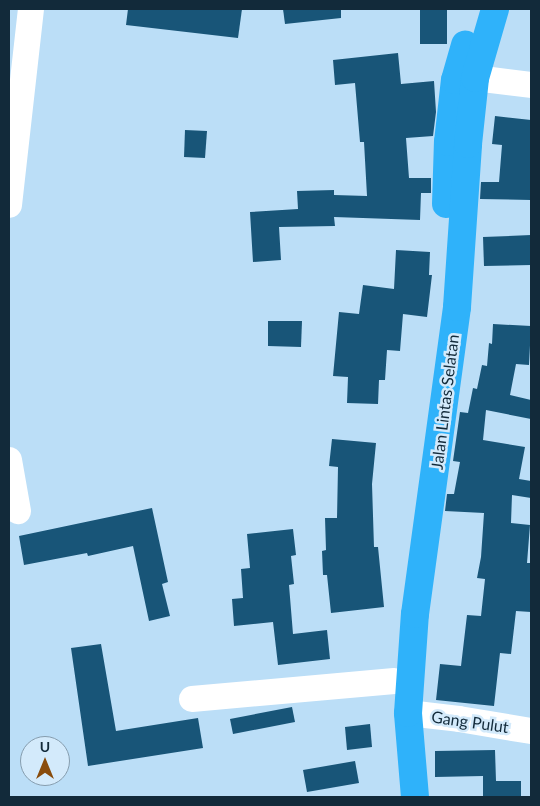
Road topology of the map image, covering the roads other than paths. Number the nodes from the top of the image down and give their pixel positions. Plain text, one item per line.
1 (32, 9) edge
2 (475, 9) edge
3 (495, 9) edge
4 (475, 78) junction
5 (531, 85) edge
6 (9, 205) edge
7 (443, 363) junction
8 (9, 460) edge
9 (18, 511) dead end
10 (394, 681) junction
11 (192, 699) dead end
12 (408, 713) junction
13 (531, 731) edge
14 (399, 797) edge
15 (415, 797) edge

1 - 6 street
2 - 7 highway, Jalan Lintas Selatan
3 - 4 highway, Jalan Lintas Selatan
4 - 5 street
4 - 7 highway, Jalan Lintas Selatan
7 - 10 highway, Jalan Lintas Selatan
7 - 12 highway, Jalan Lintas Selatan
8 - 9 street
10 - 11 street
10 - 14 highway, Jalan Lintas Selatan
12 - 13 street, Gang Pulut
12 - 15 highway, Jalan Lintas Selatan

